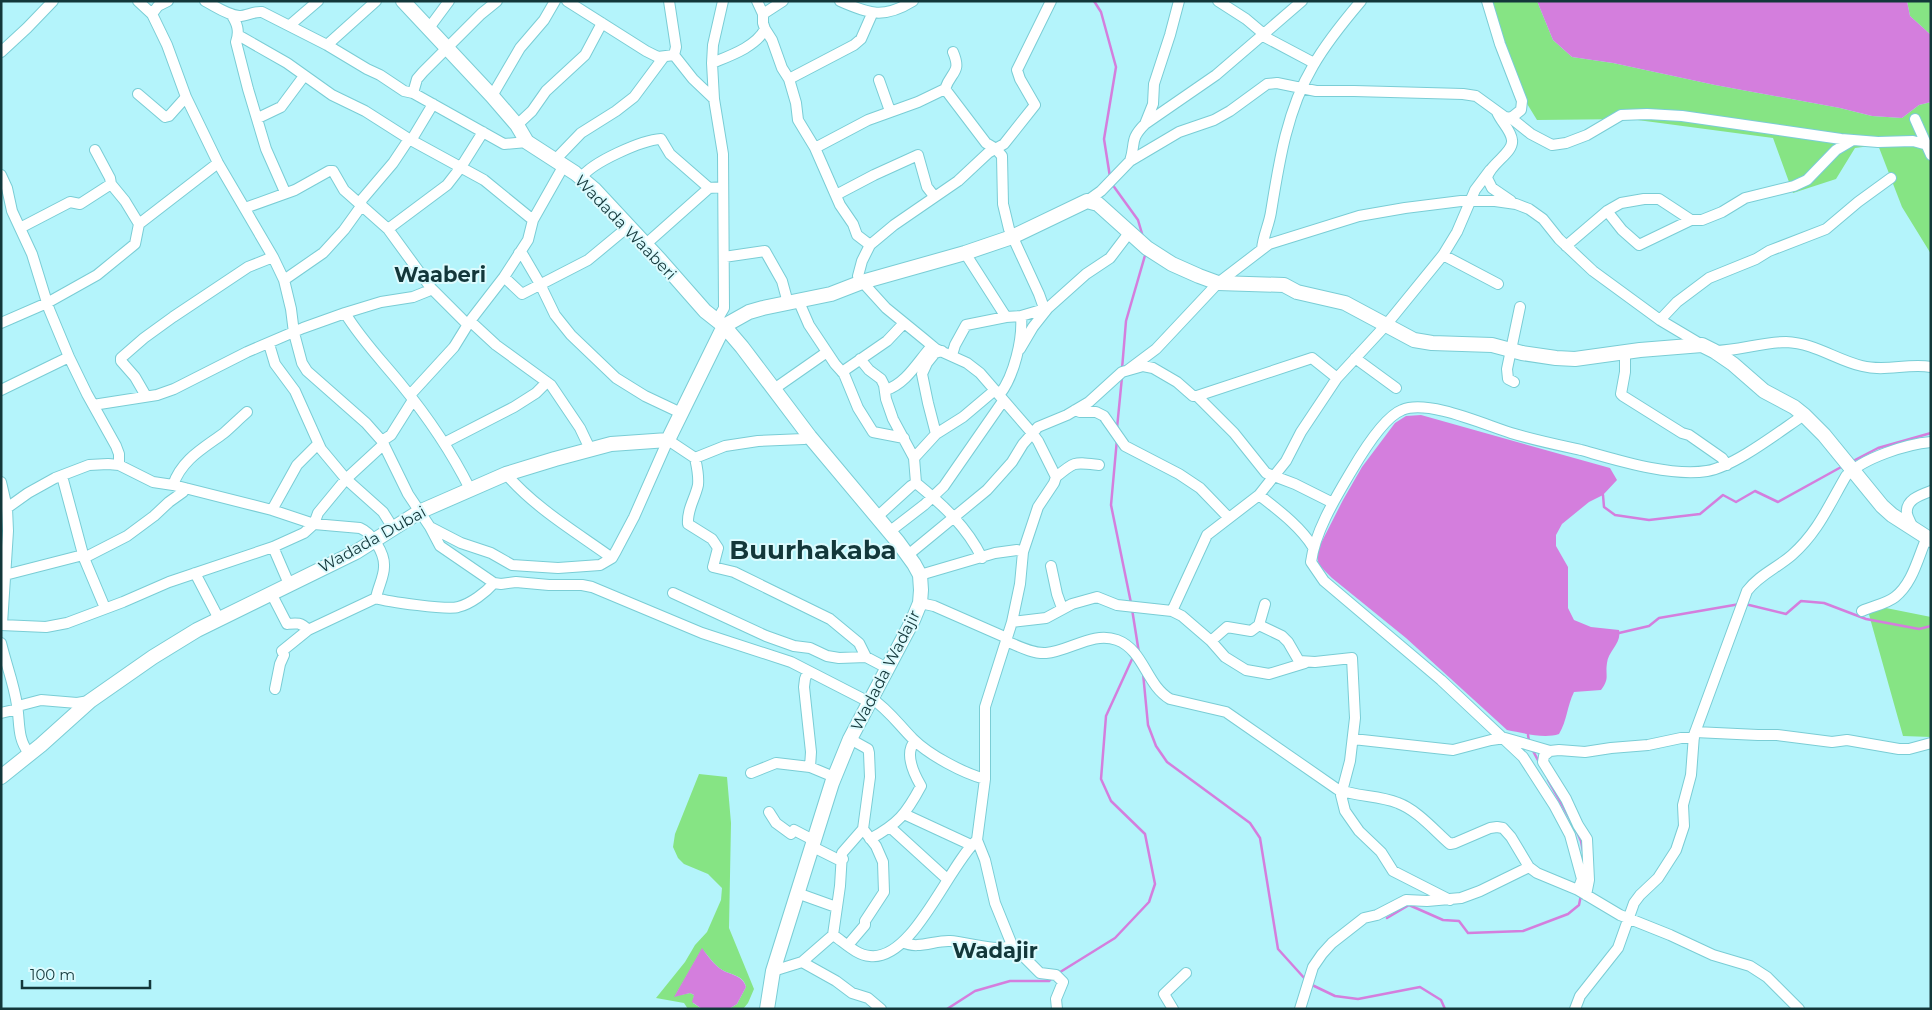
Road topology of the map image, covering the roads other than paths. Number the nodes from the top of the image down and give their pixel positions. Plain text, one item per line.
1 (53, 1) edge
2 (138, 1) edge
3 (168, 1) edge
4 (206, 1) edge
5 (318, 1) edge
6 (376, 1) edge
7 (403, 1) edge
8 (449, 1) edge
9 (497, 1) edge
10 (555, 1) edge
11 (567, 1) edge
12 (669, 1) edge
13 (723, 1) edge
14 (757, 1) edge
15 (783, 1) edge
16 (840, 1) edge
17 (913, 1) edge
18 (1051, 1) edge
19 (1179, 1) edge
20 (1218, 1) edge
21 (1302, 1) edge
22 (1361, 1) edge
23 (1487, 1) edge
24 (860, 5) edge
25 (152, 14) junction
26 (230, 14) junction
27 (763, 14) junction
28 (872, 14) junction
29 (602, 23) junction
30 (290, 25) junction
31 (429, 28) junction
32 (765, 29) junction
33 (238, 35) junction
34 (1264, 35) junction
35 (327, 45) junction
36 (448, 48) junction
37 (1, 52) edge
38 (952, 52) dead end
39 (674, 55) junction
40 (663, 58) junction
41 (712, 63) junction
42 (1314, 63) junction
43 (304, 76) junction
44 (789, 79) junction
45 (879, 80) dead end
46 (1302, 88) junction
47 (945, 89) junction
48 (413, 93) junction
49 (138, 94) dead end
50 (492, 96) junction
51 (186, 97) junction
52 (714, 100) junction
53 (433, 104) junction
54 (890, 111) junction
55 (1497, 112) junction
56 (258, 118) junction
57 (1511, 118) junction
58 (1915, 119) dead end
59 (1145, 124) junction
60 (517, 125) junction
61 (483, 132) junction
62 (411, 139) junction
63 (1853, 140) junction
64 (528, 142) junction
65 (815, 148) junction
66 (996, 149) junction
67 (1929, 149) edge
68 (95, 150) dead end
69 (1130, 161) junction
70 (218, 164) junction
71 (559, 164) junction
72 (461, 167) junction
73 (1490, 170) junction
74 (1, 175) edge
75 (582, 178) junction
76 (1891, 178) dead end
77 (111, 184) junction
78 (722, 187) junction
79 (709, 188) junction
80 (285, 192) junction
81 (836, 195) junction
82 (934, 196) junction
83 (1087, 201) junction
84 (1470, 201) junction
85 (360, 204) junction
86 (1516, 204) junction
87 (245, 208) junction
88 (1607, 212) junction
89 (533, 220) junction
90 (1691, 220) junction
91 (139, 224) junction
92 (629, 226) junction
93 (20, 228) junction
94 (388, 229) junction
95 (1129, 232) junction
96 (1012, 236) junction
97 (646, 244) junction
98 (870, 245) junction
99 (1566, 246) junction
100 (1262, 249) junction
101 (965, 252) junction
102 (519, 253) junction
103 (1443, 254) junction
104 (273, 257) junction
105 (724, 257) junction
106 (504, 277) junction
107 (284, 280) junction
108 (862, 282) junction
109 (1218, 282) junction
110 (540, 284) junction
111 (1498, 284) dead end
112 (431, 288) junction
113 (794, 302) junction
114 (47, 304) junction
115 (1520, 306) dead end
116 (1046, 308) junction
117 (345, 313) junction
118 (1021, 316) junction
119 (1006, 317) junction
120 (1660, 320) junction
121 (1, 323) edge
122 (469, 323) junction
123 (720, 323) junction
124 (904, 323) junction
125 (1386, 325) junction
126 (294, 333) junction
127 (269, 344) junction
128 (932, 346) junction
129 (1708, 348) junction
130 (1511, 350) junction
131 (942, 351) junction
132 (827, 352) junction
133 (1625, 352) junction
134 (1016, 354) junction
135 (952, 355) junction
136 (69, 357) junction
137 (1355, 358) junction
138 (860, 360) junction
139 (1931, 367) edge
140 (1128, 370) junction
141 (842, 372) junction
142 (1337, 378) junction
143 (547, 382) junction
144 (1514, 382) dead end
145 (1396, 388) dead end
146 (774, 389) junction
147 (1, 390) edge
148 (886, 390) junction
149 (999, 395) junction
150 (146, 396) junction
151 (1196, 396) junction
152 (412, 398) junction
153 (93, 405) junction
154 (1074, 410) junction
155 (246, 412) dead end
156 (681, 413) junction
157 (1804, 414) junction
158 (1032, 432) junction
159 (936, 434) junction
160 (810, 437) junction
161 (904, 438) junction
162 (668, 440) junction
163 (1931, 442) edge
164 (383, 443) junction
165 (444, 443) junction
166 (318, 444) junction
167 (590, 449) junction
168 (695, 458) junction
169 (914, 458) junction
170 (118, 464) junction
171 (1099, 465) dead end
172 (1727, 465) junction
173 (1852, 470) junction
174 (506, 474) junction
175 (62, 476) junction
176 (1274, 476) junction
177 (1056, 477) junction
178 (346, 478) junction
179 (1, 482) edge
180 (916, 483) junction
181 (173, 485) junction
182 (185, 488) junction
183 (470, 489) junction
184 (1931, 491) edge
185 (1259, 495) junction
186 (934, 497) junction
187 (1333, 503) junction
188 (7, 508) junction
189 (272, 510) junction
190 (420, 512) junction
191 (877, 517) junction
192 (954, 517) junction
193 (1229, 518) junction
194 (314, 524) junction
195 (430, 527) junction
196 (393, 528) junction
197 (1913, 529) junction
198 (890, 532) junction
199 (1929, 539) edge
200 (374, 541) junction
201 (273, 547) junction
202 (1313, 547) junction
203 (1023, 552) junction
204 (908, 555) junction
205 (84, 556) junction
206 (612, 558) junction
207 (982, 558) junction
208 (1051, 566) dead end
209 (4, 570) edge
210 (195, 573) junction
211 (920, 575) junction
212 (494, 583) junction
213 (289, 584) junction
214 (270, 593) junction
215 (672, 593) dead end
216 (376, 598) junction
217 (920, 603) junction
218 (1266, 604) dead end
219 (105, 608) junction
220 (1062, 608) junction
221 (1172, 611) junction
222 (1862, 611) dead end
223 (220, 619) junction
224 (1012, 622) junction
225 (2, 624) edge
226 (1260, 626) junction
227 (747, 628) junction
228 (308, 630) junction
229 (1006, 640) junction
230 (1211, 641) junction
231 (1, 643) edge
232 (740, 644) junction
233 (866, 657) junction
234 (1305, 663) junction
235 (887, 668) junction
236 (808, 671) junction
237 (275, 689) dead end
238 (870, 700) junction
239 (90, 701) junction
240 (18, 707) junction
241 (1, 713) edge
242 (1695, 735) junction
243 (1505, 738) junction
244 (850, 739) junction
245 (1353, 739) junction
246 (915, 741) junction
247 (1931, 743) edge
248 (1550, 751) junction
249 (29, 753) junction
250 (810, 767) junction
251 (752, 773) dead end
252 (1, 776) edge
253 (834, 777) junction
254 (985, 779) junction
255 (1343, 791) junction
256 (769, 812) dead end
257 (904, 814) junction
258 (891, 828) junction
259 (863, 829) junction
260 (870, 839) junction
261 (974, 843) junction
262 (814, 844) junction
263 (843, 859) junction
264 (1529, 866) junction
265 (947, 879) junction
266 (1582, 892) junction
267 (797, 893) junction
268 (1450, 900) junction
269 (836, 907) junction
270 (1628, 917) junction
271 (833, 935) junction
272 (903, 942) junction
273 (848, 945) junction
274 (1012, 945) junction
275 (802, 962) junction
276 (773, 971) junction
277 (1186, 973) dead end
278 (1781, 992) junction
279 (767, 1009) edge
280 (881, 1009) edge
281 (1057, 1009) edge
282 (1173, 1009) edge
283 (1300, 1009) edge
284 (1574, 1009) edge
285 (1787, 1009) edge
286 (1800, 1009) edge

1 - 37 street
2 - 25 street
3 - 25 street
4 - 26 street
5 - 30 street
6 - 35 street
7 - 31 street, Wadada Waaberi
8 - 31 street
9 - 36 street
10 - 50 street
11 - 29 street
12 - 39 street
13 - 41 street
14 - 27 street
15 - 27 street
16 - 24 street
17 - 28 street
18 - 66 street
19 - 59 street
20 - 34 street
21 - 34 street
22 - 42 street
23 - 57 street
24 - 28 street
25 - 51 street
26 - 30 street
26 - 33 street
27 - 32 street
28 - 44 street
29 - 40 street
29 - 60 street
30 - 35 street
31 - 36 street, Wadada Waaberi
32 - 41 street
32 - 44 street
33 - 43 street
33 - 56 street
34 - 42 street
34 - 59 street
35 - 48 street
36 - 48 street
36 - 50 street, Wadada Waaberi
38 - 47 street
39 - 40 street
39 - 52 street
40 - 71 street
41 - 52 street
42 - 46 street
43 - 56 street
43 - 62 street
44 - 65 street
45 - 54 street
46 - 55 street
46 - 69 street
46 - 100 street
47 - 54 street
47 - 66 street
48 - 53 street
49 - 51 street
50 - 60 street, Wadada Waaberi
51 - 70 street
52 - 78 street
53 - 61 street
53 - 62 street
54 - 65 street
55 - 57 street
55 - 73 street
56 - 80 street
57 - 63 street
58 - 67 street
59 - 69 street
60 - 64 street, Wadada Waaberi
61 - 64 street
61 - 72 street
62 - 72 street
62 - 85 street
63 - 67 street
63 - 90 street
64 - 71 street, Wadada Waaberi
65 - 81 street
66 - 82 street
66 - 96 street
68 - 77 street
69 - 83 street
70 - 87 street
70 - 91 street
71 - 75 street, Wadada Waaberi
71 - 89 street
72 - 89 street
72 - 94 street
73 - 84 street
73 - 86 street
74 - 93 street
75 - 79 street
75 - 92 street, Wadada Waaberi
76 - 120 street
77 - 91 street
77 - 93 street
78 - 79 street
78 - 105 street
79 - 97 street
80 - 85 street
80 - 87 street
81 - 82 street
81 - 98 street
82 - 98 street
83 - 95 street
83 - 96 street
84 - 86 street
84 - 100 street
84 - 103 street
85 - 94 street
85 - 107 street
86 - 99 street
87 - 104 street
88 - 90 street
88 - 90 street
88 - 99 street
89 - 102 street
91 - 114 street
92 - 97 street, Wadada Waaberi
92 - 110 street
93 - 114 street
94 - 112 street
95 - 109 street
95 - 116 street
96 - 101 street
96 - 116 street
97 - 123 street, Wadada Waaberi
98 - 108 street
99 - 120 street
100 - 109 street
101 - 108 street
101 - 119 street
102 - 106 street
102 - 110 street
103 - 111 street
103 - 125 street
104 - 107 street
104 - 150 street
105 - 113 street
105 - 123 street
106 - 110 street
106 - 122 street
107 - 126 street
108 - 113 street
108 - 124 street
109 - 125 street
109 - 140 street
110 - 156 street
112 - 117 street
112 - 122 street
113 - 123 street
113 - 132 street
114 - 121 street
114 - 136 street
115 - 130 street
116 - 118 street
116 - 134 street
117 - 126 street
117 - 152 street
118 - 119 street
118 - 134 street
119 - 135 street
120 - 129 street
122 - 143 street
122 - 152 street
123 - 146 street
123 - 156 street
124 - 128 street
124 - 138 street
125 - 130 street
125 - 137 street
126 - 127 street
126 - 164 street
127 - 150 street
127 - 166 street
128 - 131 street
128 - 148 street
129 - 133 street
129 - 139 street
129 - 157 street
130 - 133 street
130 - 144 street
131 - 135 street
131 - 159 street
132 - 141 street
132 - 146 street
133 - 172 street
134 - 149 street
135 - 149 street
136 - 147 street
136 - 153 street
137 - 142 street
137 - 145 street
138 - 141 street
138 - 148 street
140 - 151 street
140 - 154 street
141 - 161 street
142 - 151 street
142 - 176 street
143 - 165 street
143 - 167 street
146 - 160 street
148 - 161 street
149 - 158 street
149 - 159 street
149 - 186 street
150 - 153 street
151 - 176 street
152 - 164 street
152 - 165 street
153 - 170 street
154 - 158 street
154 - 193 street
155 - 181 street
156 - 162 street
157 - 172 street
157 - 173 street
158 - 177 street
158 - 192 street
159 - 169 street
160 - 168 street
160 - 191 street
161 - 169 street
162 - 167 street, Wadada Dubai
162 - 168 street
162 - 206 street
163 - 173 street
164 - 178 street
164 - 190 street
165 - 183 street
166 - 178 street
166 - 189 street
167 - 174 street, Wadada Dubai
168 - 233 street
169 - 180 street
170 - 175 street
170 - 181 street
171 - 177 street
172 - 187 street
173 - 197 street
173 - 242 street
174 - 183 street, Wadada Dubai
174 - 206 street
175 - 188 street
175 - 205 street
176 - 185 street
176 - 187 street
177 - 203 street
178 - 194 street
178 - 196 street
179 - 188 street
180 - 186 street
180 - 191 street
181 - 182 street
182 - 189 street
182 - 205 street
183 - 190 street, Wadada Dubai
184 - 197 street
185 - 193 street
185 - 202 street
186 - 192 street
186 - 198 street
187 - 202 street
188 - 209 street
189 - 194 street
190 - 195 street
190 - 196 street, Wadada Dubai
191 - 198 street
192 - 204 street
192 - 207 street
193 - 221 street
194 - 200 street
194 - 201 street
195 - 206 street
195 - 212 street
196 - 200 street, Wadada Dubai
197 - 199 street
198 - 204 street
199 - 222 street
200 - 213 street, Wadada Dubai
200 - 216 street
201 - 210 street
201 - 213 street
202 - 243 street
203 - 207 street
203 - 224 street
204 - 211 street
205 - 209 street
205 - 219 street
207 - 211 street
208 - 220 street
209 - 225 street
210 - 219 street
210 - 223 street
211 - 217 street, Wadada Wadajir
212 - 216 street
212 - 232 street
213 - 214 street, Wadada Dubai
214 - 223 street, Wadada Dubai
214 - 228 street
215 - 227 street
216 - 228 street
217 - 229 street
217 - 235 street, Wadada Wadajir
218 - 226 street
219 - 225 street
220 - 221 street
220 - 224 street
221 - 230 street
223 - 239 street, Wadada Dubai
224 - 229 street
226 - 230 street
226 - 234 street
227 - 232 street
227 - 233 street
228 - 237 street
229 - 254 street
229 - 255 street
230 - 234 street
231 - 240 street
232 - 236 street
233 - 235 street
234 - 245 street
235 - 238 street, Wadada Wadajir
236 - 238 street
236 - 250 street
238 - 244 street, Wadada Wadajir
238 - 246 street
239 - 240 street
239 - 249 street, Wadada Dubai
240 - 241 street
240 - 249 street
242 - 247 street
242 - 248 street
242 - 270 street
243 - 245 street
243 - 248 street
243 - 266 street
244 - 253 street, Wadada Wadajir
244 - 259 street
245 - 255 street
246 - 254 street
246 - 257 street
248 - 266 street
249 - 252 street, Wadada Dubai
250 - 251 street
250 - 253 street
253 - 262 street, Wadada Wadajir
254 - 261 street
255 - 264 street
255 - 268 street
256 - 262 street
257 - 258 street
257 - 261 street
258 - 260 street
258 - 265 street
259 - 260 street
259 - 263 street
260 - 273 street
261 - 265 street
261 - 274 street
262 - 263 street
262 - 267 street, Wadada Wadajir
263 - 269 street
264 - 266 street
264 - 268 street
265 - 272 street
266 - 270 street
267 - 269 street
267 - 276 street, Wadada Wadajir
268 - 283 street
269 - 271 street
270 - 278 street
270 - 284 street
271 - 273 street
271 - 275 street
272 - 273 street
272 - 274 street
274 - 281 street
275 - 276 street
275 - 280 street
276 - 279 street, Wadada Wadajir
277 - 282 street
278 - 285 street
278 - 286 street

